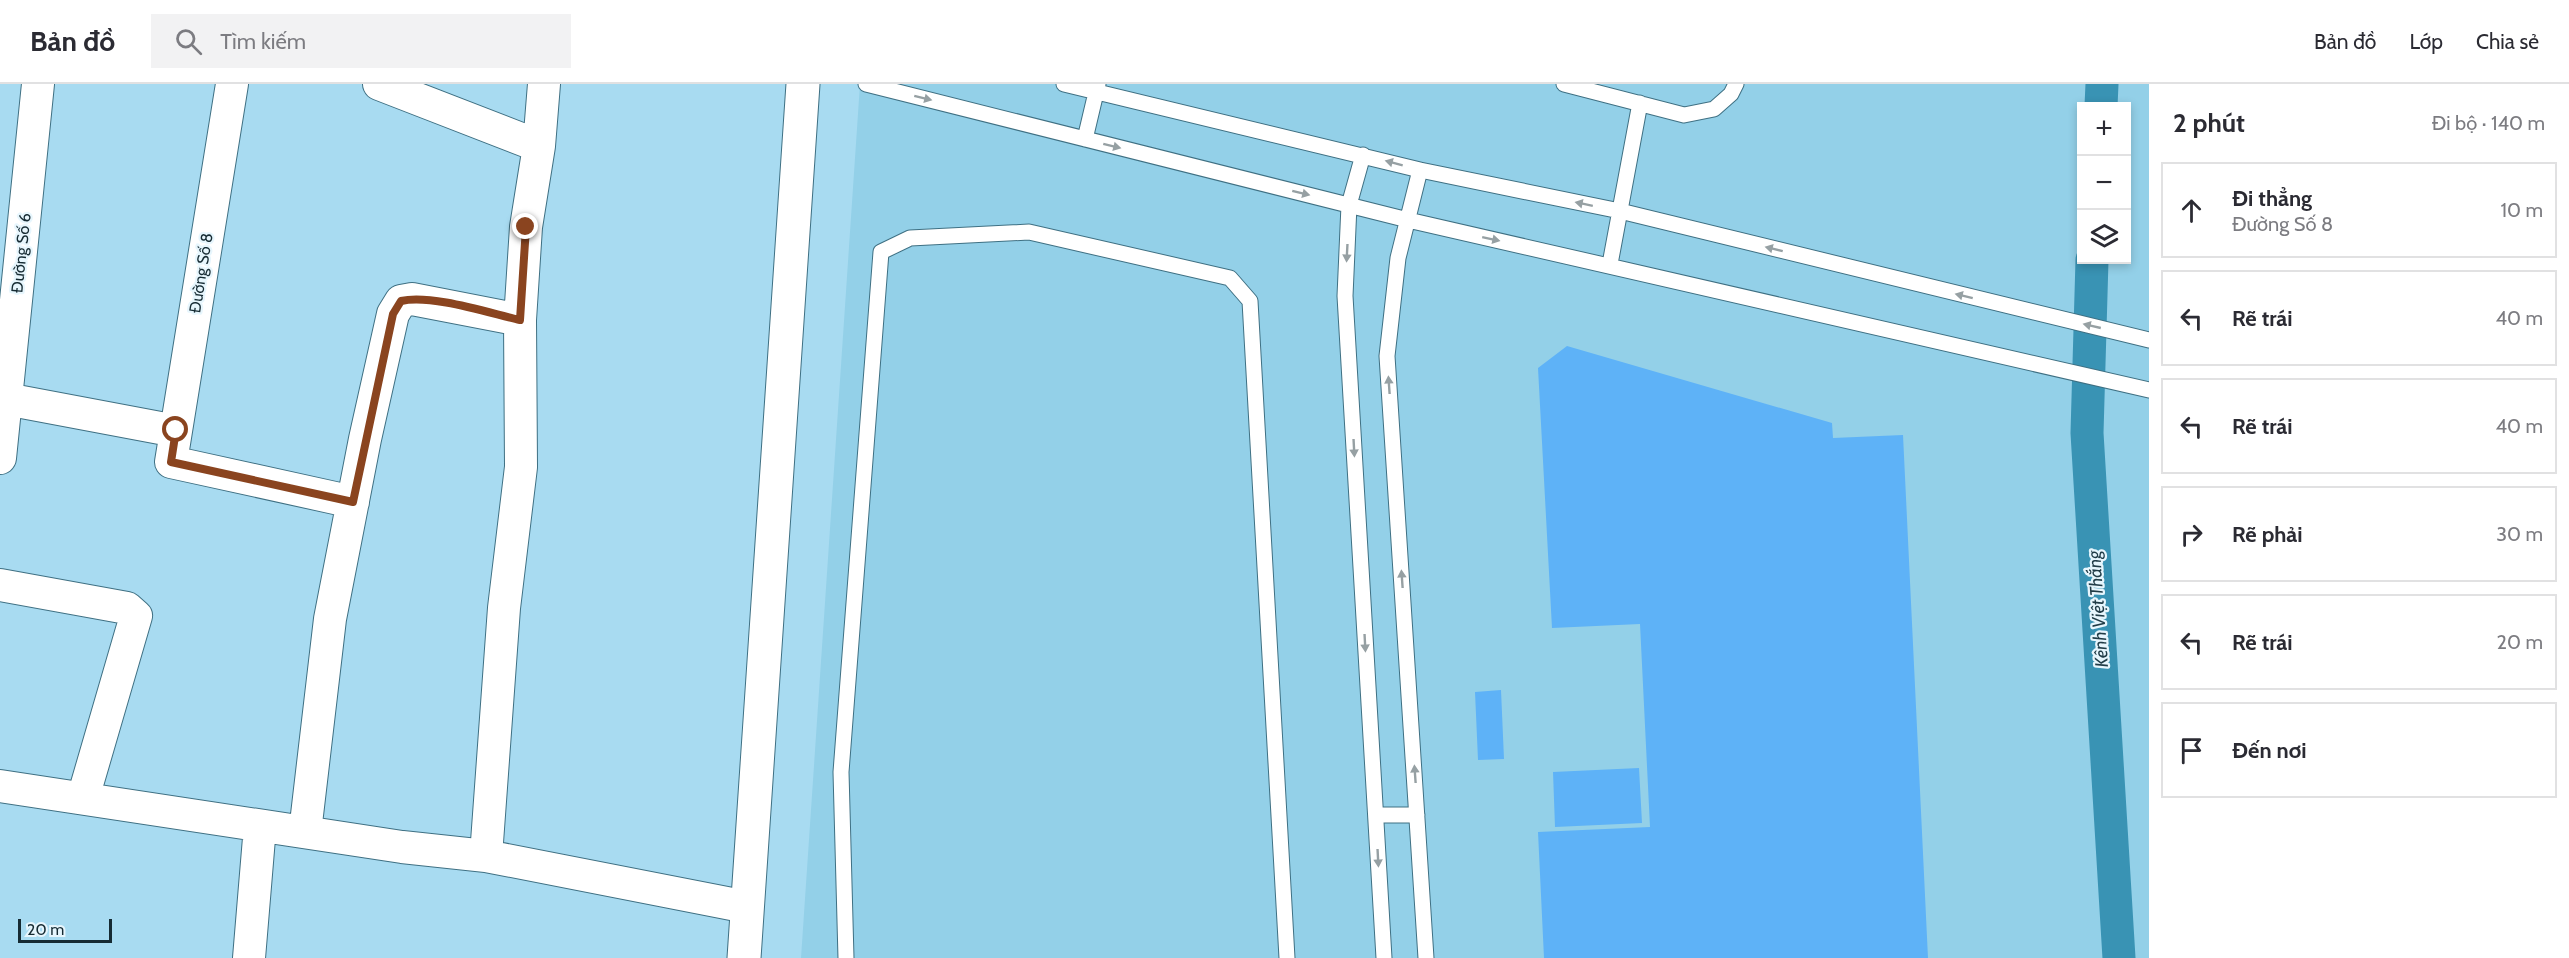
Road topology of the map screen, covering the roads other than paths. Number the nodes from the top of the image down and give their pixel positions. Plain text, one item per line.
1 (38, 84) edge
2 (232, 84) edge
3 (379, 84) edge
4 (544, 84) edge
5 (803, 84) edge
6 (866, 84) edge
7 (1064, 84) edge
8 (1564, 84) edge
9 (1736, 84) edge
10 (1097, 88) edge
11 (1640, 103) junction
12 (1085, 139) junction
13 (539, 146) junction
14 (1363, 155) junction
15 (1420, 170) junction
16 (13, 194) edge
17 (1349, 205) junction
18 (1620, 211) junction
19 (1408, 220) junction
20 (1610, 264) junction
21 (520, 320) junction
22 (2149, 340) edge
23 (2149, 390) edge
24 (6, 399) junction
25 (176, 430) junction
26 (0, 458) edge
27 (353, 502) junction
28 (0, 585) edge
29 (0, 786) edge
30 (83, 798) junction
31 (1376, 815) junction
32 (1417, 815) junction
33 (260, 826) junction
34 (304, 832) junction
35 (486, 856) junction
36 (747, 907) junction
37 (249, 958) edge
38 (744, 958) edge
39 (846, 958) edge
40 (1287, 958) edge
41 (1384, 958) edge
42 (1426, 958) edge

1 - 16 street, Đường Số 6
2 - 25 street, Đường Số 8
3 - 13 street
4 - 13 street
5 - 36 street
6 -> 12 lane
7 - 10 lane
8 - 11 lane
9 - 11 lane
10 - 12 lane
10 - 14 lane
11 - 18 lane
12 -> 17 lane
13 - 21 street
15 -> 14 lane
14 - 17 lane
18 -> 15 lane
15 - 19 lane
16 - 24 street, Đường Số 6
17 - 19 lane
17 -> 31 lane
18 - 20 lane
22 -> 18 lane
19 -> 20 lane
32 -> 19 lane
20 - 23 lane
21 - 27 street
21 - 35 street
24 - 25 street
24 - 26 street, Đường Số 6
25 - 27 street, Đường Số 8
27 - 34 street
28 - 30 street
29 - 30 street
30 - 33 street
31 - 32 lane
31 -> 41 lane
32 - 42 lane
33 - 34 street
33 - 37 street
34 - 35 street
35 - 36 street
36 - 38 street
39 - 40 lane

